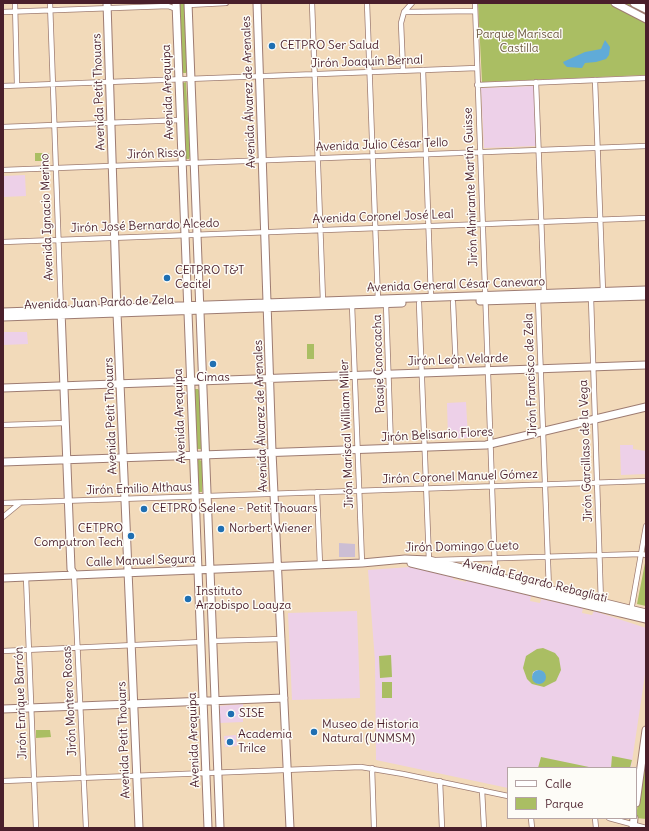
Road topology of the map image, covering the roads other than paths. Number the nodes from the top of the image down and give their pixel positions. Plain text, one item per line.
1 (15, 3) edge
2 (50, 3) edge
3 (226, 3) edge
4 (257, 3) edge
5 (312, 3) edge
6 (367, 3) edge
7 (412, 3) edge
8 (475, 3) edge
9 (188, 4) edge
10 (621, 4) edge
11 (636, 4) edge
12 (161, 5) edge
13 (175, 5) edge
14 (108, 6) edge
15 (646, 9) edge
16 (50, 11) junction
17 (475, 11) junction
18 (3, 12) edge
19 (15, 12) junction
20 (404, 12) junction
21 (633, 12) junction
22 (646, 19) edge
23 (477, 68) junction
24 (403, 70) junction
25 (423, 70) junction
26 (370, 72) junction
27 (314, 74) junction
28 (259, 76) junction
29 (179, 78) junction
30 (190, 78) junction
31 (646, 78) edge
32 (595, 80) junction
33 (110, 82) junction
34 (536, 82) junction
35 (53, 84) junction
36 (478, 84) junction
37 (17, 85) junction
38 (3, 86) edge
39 (181, 120) junction
40 (111, 123) junction
41 (54, 125) junction
42 (3, 127) edge
43 (646, 146) edge
44 (597, 148) junction
45 (539, 150) junction
46 (480, 152) junction
47 (426, 154) junction
48 (373, 156) junction
49 (317, 158) junction
50 (262, 160) junction
51 (193, 162) junction
52 (182, 163) junction
53 (113, 166) junction
54 (56, 168) junction
55 (3, 170) edge
56 (646, 218) edge
57 (600, 219) junction
58 (541, 221) junction
59 (482, 223) junction
60 (429, 225) junction
61 (376, 227) junction
62 (320, 229) junction
63 (265, 231) junction
64 (184, 234) junction
65 (196, 234) junction
66 (116, 237) junction
67 (59, 239) junction
68 (3, 242) edge
69 (646, 290) edge
70 (603, 292) junction
71 (646, 296) edge
72 (541, 297) junction
73 (432, 298) junction
74 (485, 298) junction
75 (591, 298) junction
76 (323, 301) junction
77 (378, 301) junction
78 (453, 302) junction
79 (419, 303) junction
80 (386, 304) junction
81 (267, 305) junction
82 (352, 305) junction
83 (187, 308) junction
84 (199, 308) junction
85 (117, 311) junction
86 (3, 312) edge
87 (61, 313) junction
88 (3, 317) edge
89 (646, 365) edge
90 (593, 367) junction
91 (541, 368) junction
92 (488, 370) junction
93 (456, 371) junction
94 (422, 372) junction
95 (389, 373) junction
96 (355, 374) junction
97 (270, 379) junction
98 (202, 381) junction
99 (190, 382) junction
100 (120, 384) junction
101 (64, 386) junction
102 (3, 388) edge
103 (646, 407) edge
104 (595, 420) junction
105 (66, 422) junction
106 (3, 425) edge
107 (543, 432) junction
108 (490, 444) junction
109 (391, 448) junction
110 (425, 448) junction
111 (358, 449) junction
112 (272, 452) junction
113 (193, 455) junction
114 (204, 455) junction
115 (123, 458) junction
116 (67, 460) junction
117 (3, 462) edge
118 (597, 481) junction
119 (646, 481) edge
120 (545, 483) junction
121 (492, 486) junction
122 (426, 488) junction
123 (359, 491) junction
124 (318, 492) junction
125 (275, 494) junction
126 (194, 497) junction
127 (206, 497) junction
128 (125, 500) junction
129 (69, 501) junction
130 (20, 502) junction
131 (3, 503) edge
132 (3, 518) edge
133 (646, 526) edge
134 (644, 554) edge
135 (600, 555) junction
136 (548, 556) junction
137 (494, 558) junction
138 (461, 559) junction
139 (395, 561) joint
140 (362, 563) junction
141 (429, 563) junction
142 (320, 565) junction
143 (279, 567) junction
144 (209, 569) junction
145 (198, 570) junction
146 (461, 571) junction
147 (128, 572) junction
148 (74, 574) junction
149 (494, 576) junction
150 (26, 577) junction
151 (3, 578) edge
152 (485, 580) junction
153 (549, 593) junction
154 (601, 603) junction
155 (630, 612) junction
156 (646, 613) edge
157 (646, 619) edge
158 (282, 639) junction
159 (212, 641) junction
160 (201, 642) junction
161 (131, 645) junction
162 (78, 648) junction
163 (29, 650) junction
164 (3, 651) edge
165 (284, 698) junction
166 (214, 701) junction
167 (203, 702) junction
168 (134, 704) junction
169 (80, 706) junction
170 (32, 708) junction
171 (3, 709) edge
172 (646, 730) edge
173 (372, 768) junction
174 (287, 769) junction
175 (217, 772) junction
176 (206, 773) junction
177 (137, 776) junction
178 (84, 778) junction
179 (34, 780) junction
180 (3, 782) edge
181 (440, 782) junction
182 (482, 790) junction
183 (507, 796) edge
184 (637, 796) edge
185 (614, 819) edge
186 (633, 823) edge
187 (36, 828) edge
188 (86, 828) edge
189 (139, 828) edge
190 (208, 828) edge
191 (220, 828) edge
192 (290, 828) edge
193 (374, 828) edge
194 (442, 828) edge
195 (484, 828) edge
196 (646, 828) edge

1 - 19 street
2 - 16 street, Avenida Ignacio Merino
3 - 9 street
4 - 28 main road, Avenida Álvarez de Arenales
5 - 27 street
6 - 26 street
7 - 20 street
8 - 17 street, Jirón Almirante Martin Guisse
9 - 30 main road, Avenida Arequipa
10 - 21 main road
11 - 15 main road
11 - 21 main road
12 - 13 street
12 - 14 street
13 - 29 main road, Avenida Arequipa
14 - 16 street
14 - 33 main road, Avenida Petit Thouars
16 - 19 street
16 - 35 street, Avenida Ignacio Merino
17 - 20 street
17 - 23 street, Jirón Almirante Martin Guisse
18 - 19 street
19 - 37 street
20 - 24 street
21 - 22 main road
23 - 25 street, Jirón Joaquín Bernal
23 - 36 street, Jirón Almirante Martin Guisse
24 - 25 street, Jirón Joaquín Bernal
24 - 26 street, Jirón Joaquín Bernal
25 - 47 street
26 - 27 street, Jirón Joaquín Bernal
26 - 48 street
27 - 28 street, Jirón Joaquín Bernal
27 - 49 street
28 - 30 street, Jirón Joaquín Bernal
28 - 50 main road, Avenida Álvarez de Arenales
29 - 30 street, Jirón Joaquín Bernal
29 - 33 street, Jirón Joaquín Bernal
29 - 39 main road, Avenida Arequipa
30 - 51 main road, Avenida Arequipa
31 - 32 street
32 - 34 street
32 - 44 street
33 - 35 street, Jirón Joaquín Bernal
33 - 40 main road, Avenida Petit Thouars
34 - 36 street
34 - 45 street, Jirón Francisco de Zela
35 - 37 street, Jirón Joaquín Bernal
35 - 41 street, Avenida Ignacio Merino
36 - 46 street, Jirón Almirante Martin Guisse
37 - 38 street, Jirón Joaquín Bernal
39 - 40 street
39 - 52 main road, Avenida Arequipa
40 - 41 street
40 - 53 main road, Avenida Petit Thouars
41 - 42 street
41 - 54 street, Avenida Ignacio Merino
43 - 44 street, Avenida Julio César Tello
44 - 45 street, Avenida Julio César Tello
44 - 57 street
45 - 46 street, Avenida Julio César Tello
45 - 58 street, Jirón Francisco de Zela
46 - 47 street, Avenida Julio César Tello
46 - 59 street, Jirón Almirante Martin Guisse
47 - 48 street, Avenida Julio César Tello
47 - 60 street
48 - 49 street, Avenida Julio César Tello
48 - 61 street
49 - 50 street, Avenida Julio César Tello
49 - 62 street
50 - 51 street, Jirón Risso
50 - 63 main road, Avenida Álvarez de Arenales
51 - 52 street, Jirón Risso
51 - 65 main road, Avenida Arequipa
52 - 53 street, Jirón Risso
52 - 64 main road, Avenida Arequipa
53 - 54 street, Jirón Risso
53 - 66 main road, Avenida Petit Thouars
54 - 55 street, Jirón Risso
54 - 67 street, Avenida Ignacio Merino
56 - 57 street, Avenida Coronel José Leal
57 - 58 street, Avenida Coronel José Leal
57 - 70 street
58 - 59 street, Avenida Coronel José Leal
58 - 72 street, Jirón Francisco de Zela
59 - 60 street, Avenida Coronel José Leal
59 - 74 street, Jirón Almirante Martin Guisse
60 - 61 street, Avenida Coronel José Leal
60 - 73 street
61 - 62 street, Avenida Coronel José Leal
61 - 77 street
62 - 63 street, Avenida Coronel José Leal
62 - 76 street
63 - 65 street, Jirón José Bernardo Alcedo
63 - 81 main road, Avenida Álvarez de Arenales
64 - 65 street, Jirón José Bernardo Alcedo
64 - 66 street, Jirón José Bernardo Alcedo
64 - 83 main road, Avenida Arequipa
65 - 84 main road, Avenida Arequipa
66 - 67 street, Jirón José Bernardo Alcedo
66 - 85 main road, Avenida Petit Thouars
67 - 68 street, Jirón José Bernardo Alcedo
67 - 87 street, Avenida Ignacio Merino
69 - 70 main road, Avenida General César Canevaro
70 - 72 main road, Avenida General César Canevaro
71 - 75 main road, Avenida General César Canevaro
72 - 74 main road, Avenida General César Canevaro
72 - 75 main road, Avenida General César Canevaro
72 - 91 street, Jirón Francisco de Zela
73 - 74 main road, Avenida General César Canevaro
73 - 77 main road, Avenida General César Canevaro
74 - 78 main road, Avenida General César Canevaro
74 - 92 street, Jirón Almirante Martin Guisse
75 - 90 street, Jirón Garcillaso de la Vega
76 - 77 main road, Avenida General César Canevaro
76 - 81 main road, Avenida General César Canevaro
77 - 80 main road, Avenida General César Canevaro
77 - 82 main road, Avenida General César Canevaro
78 - 79 main road, Avenida General César Canevaro
78 - 93 street
79 - 80 main road, Avenida General César Canevaro
79 - 94 street
80 - 95 street, Pasaje Conocacha
81 - 82 main road, Avenida General César Canevaro
81 - 84 main road, Avenida Juan Pardo de Zela
81 - 97 main road, Avenida Álvarez de Arenales
82 - 96 street, Jirón Mariscal William Miller
83 - 84 main road, Avenida Juan Pardo de Zela
83 - 85 main road, Avenida Juan Pardo de Zela
83 - 99 main road, Avenida Arequipa
84 - 98 main road, Avenida Arequipa
85 - 87 main road, Avenida Juan Pardo de Zela
85 - 100 main road, Avenida Petit Thouars
86 - 87 main road, Avenida Juan Pardo de Zela
87 - 88 main road, Avenida Juan Pardo de Zela
87 - 101 main road, Avenida Ignacio Merino
89 - 90 main road, Jirón León Velarde
90 - 91 main road, Jirón León Velarde
90 - 104 street, Jirón Garcillaso de la Vega
91 - 92 main road, Jirón León Velarde
91 - 107 street, Jirón Francisco de Zela
92 - 93 main road, Jirón León Velarde
92 - 108 street, Jirón Almirante Martin Guisse
93 - 94 main road, Jirón León Velarde
94 - 95 main road, Jirón León Velarde
94 - 110 street
95 - 96 main road, Jirón León Velarde
95 - 109 street, Pasaje Conocacha
96 - 97 main road, Jirón León Velarde
96 - 111 street, Jirón Mariscal William Miller
97 - 98 main road, Jirón León Velarde
97 - 112 main road, Avenida Álvarez de Arenales
98 - 99 main road, Jirón León Velarde
98 - 114 main road, Avenida Arequipa
99 - 100 main road, Jirón León Velarde
99 - 113 main road, Avenida Arequipa
100 - 101 main road, Jirón León Velarde
100 - 115 main road, Avenida Petit Thouars
101 - 102 main road, Jirón León Velarde
101 - 105 main road, Avenida Ignacio Merino
103 - 104 main road, Jirón Belisario Flores
104 - 107 main road, Jirón Belisario Flores
104 - 118 street, Jirón Garcillaso de la Vega
105 - 106 street
105 - 116 main road, Avenida Ignacio Merino
107 - 108 main road, Jirón Belisario Flores
107 - 120 street, Jirón Francisco de Zela
108 - 110 main road, Jirón Belisario Flores
108 - 121 street, Jirón Almirante Martin Guisse
109 - 110 main road, Jirón Belisario Flores
109 - 111 main road, Jirón Belisario Flores
110 - 122 street
111 - 112 main road, Jirón Belisario Flores
111 - 123 street, Jirón Mariscal William Miller
112 - 114 main road, Jirón Belisario Flores
112 - 125 main road, Avenida Álvarez de Arenales
113 - 114 main road, Jirón Belisario Flores
113 - 115 main road, Jirón Belisario Flores
113 - 126 main road, Avenida Arequipa
114 - 127 main road, Avenida Arequipa
115 - 116 main road, Jirón Belisario Flores
115 - 128 main road, Avenida Petit Thouars
116 - 117 main road, Jirón Belisario Flores
116 - 129 main road, Avenida Ignacio Merino
118 - 119 street, Jirón Coronel Manuel Gómez
118 - 120 street, Jirón Coronel Manuel Gómez
118 - 135 street, Jirón Garcillaso de la Vega
120 - 121 street, Jirón Coronel Manuel Gómez
120 - 136 street, Jirón Francisco de Zela
121 - 122 street, Jirón Coronel Manuel Gómez
121 - 137 street, Jirón Almirante Martin Guisse
122 - 123 street, Jirón Coronel Manuel Gómez
122 - 141 street
123 - 124 street, Jirón Coronel Manuel Gómez
123 - 140 street, Jirón Mariscal William Miller
124 - 125 street, Jirón Coronel Manuel Gómez
124 - 142 street
125 - 127 street, Jirón Emilio Althaus
125 - 143 main road, Avenida Álvarez de Arenales
126 - 127 street, Jirón Emilio Althaus
126 - 128 street, Jirón Emilio Althaus
126 - 145 main road, Avenida Arequipa
127 - 144 main road, Avenida Arequipa
128 - 129 street, Jirón Emilio Althaus
128 - 147 main road, Avenida Petit Thouars
129 - 130 street, Jirón Emilio Althaus
129 - 148 main road, Avenida Ignacio Merino
130 - 131 street, Jirón Emilio Althaus
130 - 132 street
133 - 134 street
134 - 135 street, Jirón Domingo Cueto
134 - 155 street
135 - 136 street, Jirón Domingo Cueto
135 - 154 street, Jirón Garcillaso de la Vega
136 - 137 street, Jirón Domingo Cueto
136 - 153 street, Jirón Francisco de Zela
137 - 138 street, Jirón Domingo Cueto
137 - 149 street, Jirón Almirante Martin Guisse
138 - 141 street, Jirón Domingo Cueto
138 - 146 main road
139 - 140 main road, Jirón Domingo Cueto
139 - 141 main road, Avenida Edgardo Rebagliati
140 - 142 main road, Jirón Domingo Cueto
141 - 146 main road, Avenida Edgardo Rebagliati
142 - 143 main road, Jirón Domingo Cueto
143 - 144 main road, Calle Manuel Segura
143 - 158 main road, Avenida Álvarez de Arenales
144 - 145 main road, Calle Manuel Segura
144 - 159 main road, Avenida Arequipa
145 - 147 main road, Calle Manuel Segura
145 - 160 main road, Avenida Arequipa
146 - 149 main road, Avenida Edgardo Rebagliati
146 - 152 main road, Avenida Edgardo Rebagliati
147 - 148 main road, Calle Manuel Segura
147 - 161 main road, Avenida Petit Thouars
148 - 150 main road, Calle Manuel Segura
148 - 162 street, Jirón Montero Rosas
149 - 152 street
149 - 153 main road, Avenida Edgardo Rebagliati
150 - 151 main road, Calle Manuel Segura
150 - 163 street, Jirón Enrique Barrón
152 - 153 main road, Avenida Edgardo Rebagliati
153 - 154 main road, Avenida Edgardo Rebagliati
153 - 155 main road, Avenida Edgardo Rebagliati
154 - 155 main road, Avenida Edgardo Rebagliati
155 - 156 main road, Avenida Edgardo Rebagliati
155 - 157 main road, Avenida Edgardo Rebagliati
158 - 159 street
158 - 165 main road, Avenida Álvarez de Arenales
159 - 166 main road, Avenida Arequipa
160 - 161 street
160 - 167 main road, Avenida Arequipa
161 - 162 street
161 - 168 main road, Avenida Petit Thouars
162 - 163 street
162 - 169 street, Jirón Montero Rosas
163 - 164 street
163 - 170 street, Jirón Enrique Barrón
165 - 166 main road
165 - 174 main road, Avenida Álvarez de Arenales
166 - 167 main road
166 - 175 main road, Avenida Arequipa
167 - 168 main road
167 - 176 main road, Avenida Arequipa
168 - 169 main road
168 - 177 main road, Avenida Petit Thouars
169 - 170 main road
169 - 178 street, Jirón Montero Rosas
170 - 171 main road
170 - 179 street, Jirón Enrique Barrón
172 - 184 main road
173 - 174 street
173 - 181 street
173 - 193 street
174 - 175 street
174 - 192 main road, Avenida Álvarez de Arenales
175 - 176 street
175 - 191 main road, Avenida Arequipa
176 - 177 street
176 - 190 main road, Avenida Arequipa
177 - 178 street
177 - 189 main road, Avenida Petit Thouars
178 - 179 street
178 - 188 street, Jirón Montero Rosas
179 - 180 street
179 - 187 street, Jirón Enrique Barrón
181 - 182 street
181 - 194 street
182 - 183 street
182 - 195 street
185 - 186 street
186 - 196 street

